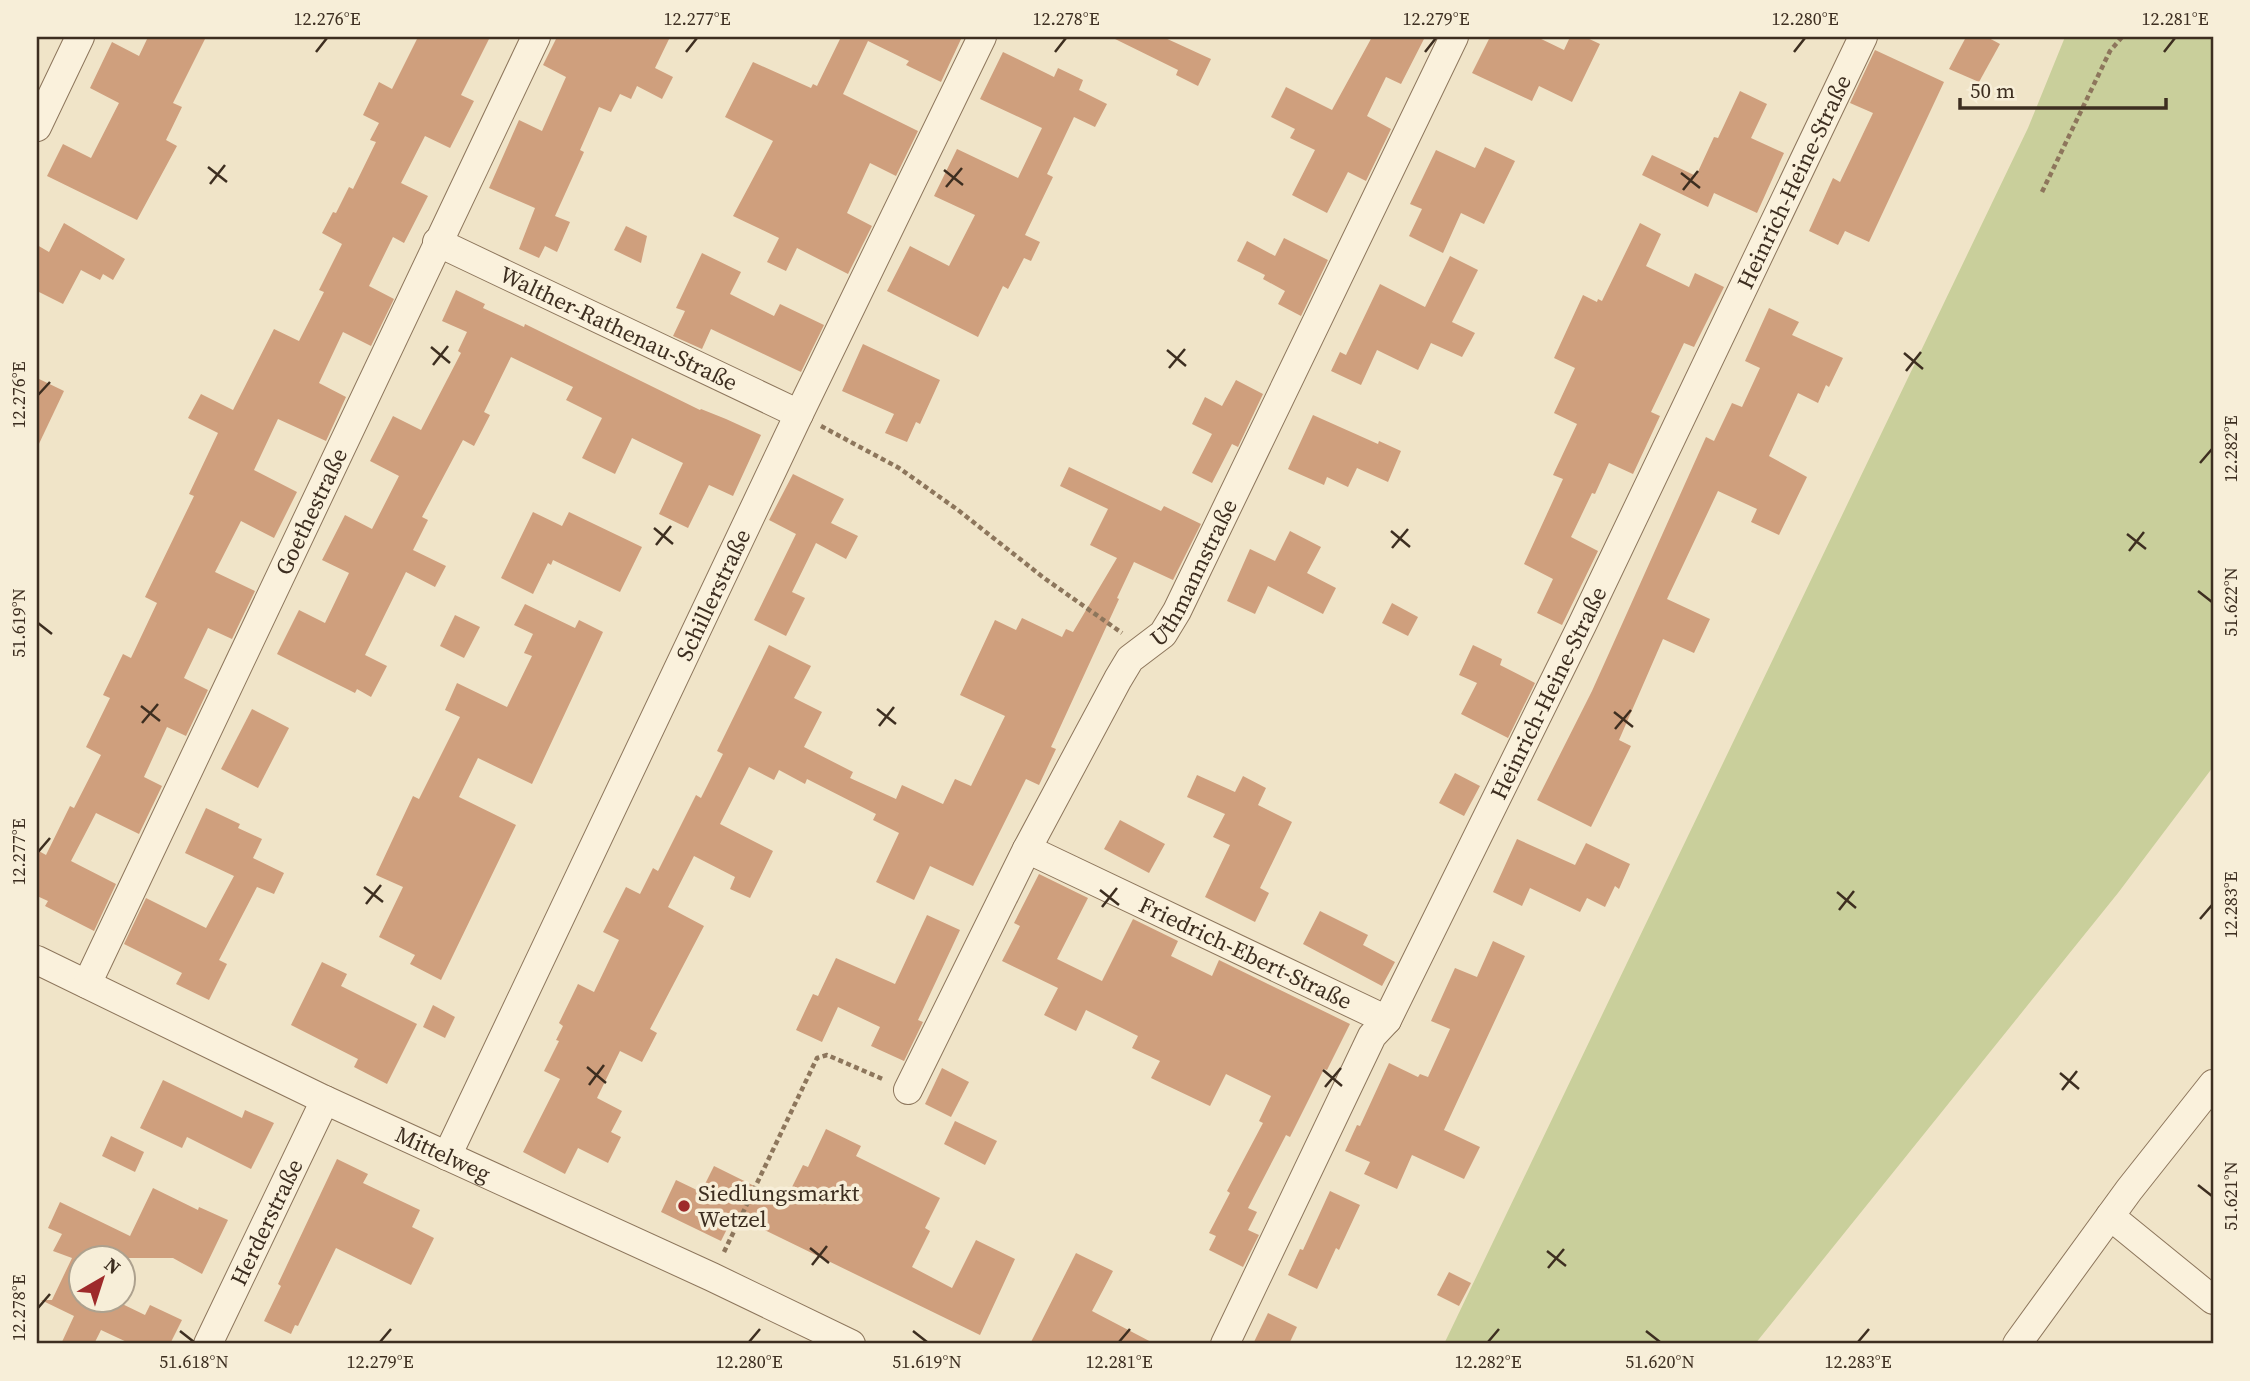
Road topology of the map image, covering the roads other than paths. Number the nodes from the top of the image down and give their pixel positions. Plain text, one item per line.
1 (80, 37) edge
2 (536, 37) edge
3 (982, 37) edge
4 (1454, 37) edge
5 (1863, 37) edge
6 (37, 127) edge
7 (437, 242) junction
8 (799, 414) junction
9 (1027, 849) junction
10 (37, 960) edge
11 (87, 984) junction
12 (1387, 1020) junction
13 (2213, 1084) edge
14 (908, 1090) road end
15 (325, 1100) junction
16 (447, 1156) junction
17 (2110, 1216) junction
18 (2213, 1300) edge
19 (208, 1344) edge
20 (850, 1344) edge
21 (1225, 1344) edge
22 (2017, 1344) edge

1 - 6 street
2 - 7 street, Goethestraße
3 - 8 street, Schillerstraße
4 - 9 street, Uthmannstraße
5 - 12 street, Heinrich-Heine-Straße
7 - 8 street, Walther-Rathenau-Straße
7 - 11 street, Goethestraße
8 - 16 street, Schillerstraße
9 - 12 street, Friedrich-Ebert-Straße
9 - 14 street, Uthmannstraße
10 - 11 street, Mittelweg
11 - 15 street, Mittelweg
12 - 21 street, Heinrich-Heine-Straße
13 - 17 street
15 - 16 street, Mittelweg
15 - 19 street, Herderstraße
16 - 20 street, Mittelweg
17 - 18 street
17 - 22 street

